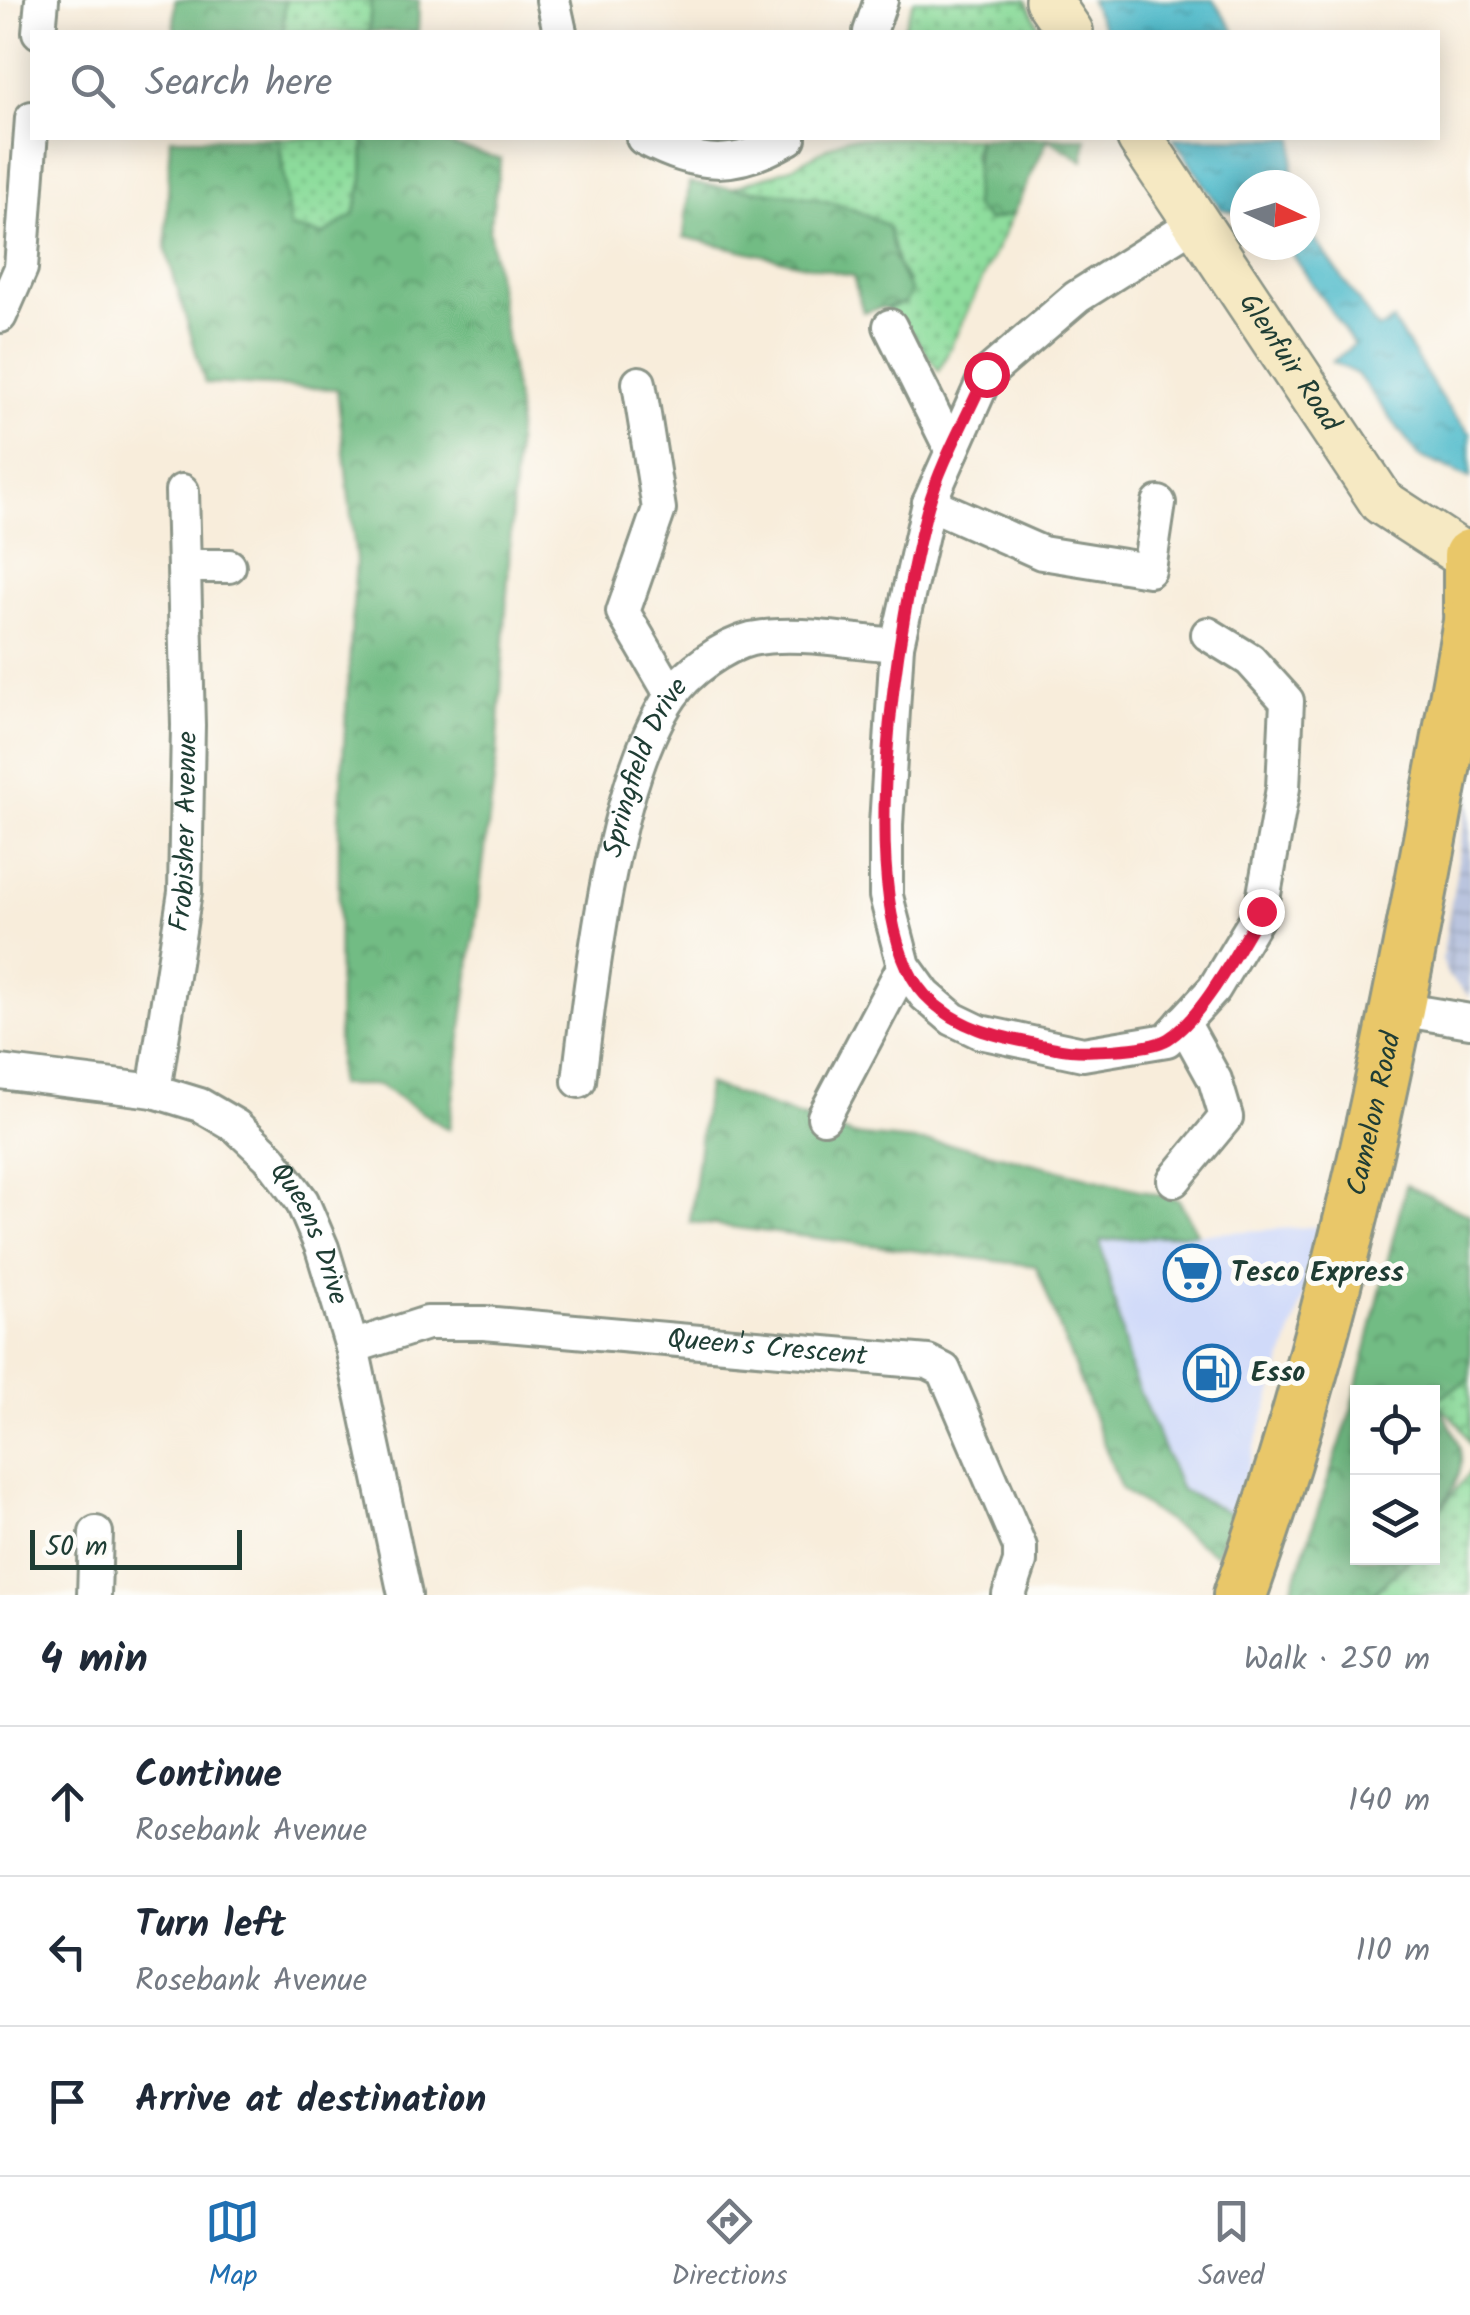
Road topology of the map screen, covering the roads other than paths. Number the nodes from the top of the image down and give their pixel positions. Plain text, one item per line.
1 (42, 0) edge
2 (553, 0) edge
3 (881, 0) edge
4 (1048, 0) edge
5 (39, 30) edge
6 (560, 30) edge
7 (871, 30) edge
8 (1069, 30) edge
9 (30, 140) edge
10 (647, 140) edge
11 (786, 140) edge
12 (1141, 140) edge
13 (1196, 222) junction
14 (0, 316) edge
15 (890, 326) dead end
16 (639, 383) dead end
17 (952, 451) junction
18 (182, 491) dead end
19 (1160, 502) dead end
20 (929, 503) junction
21 (1469, 557) edge
22 (184, 566) junction
23 (229, 566) dead end
24 (1470, 618) edge
25 (1208, 634) dead end
26 (897, 646) junction
27 (671, 694) junction
28 (904, 966) junction
29 (1400, 1009) junction
30 (1470, 1021) edge
31 (1183, 1022) junction
32 (0, 1072) edge
33 (579, 1081) dead end
34 (154, 1091) junction
35 (824, 1117) dead end
36 (1174, 1180) dead end
37 (352, 1347) junction
38 (96, 1533) dead end
39 (94, 1595) edge
40 (405, 1595) edge
41 (1009, 1595) edge
42 (1240, 1595) edge

1 - 5 street
2 - 6 street
3 - 7 street
4 - 8 main road
9 - 14 street
10 - 11 street
12 - 13 main road, Glenfuir Road
13 - 17 street
13 - 21 main road, Glenfuir Road
15 - 17 street
16 - 27 street
17 - 20 street
18 - 22 street, Frobisher Avenue
19 - 20 street
20 - 26 street
21 - 24 main road, Camelon Road
22 - 23 street
22 - 34 street, Frobisher Avenue
24 - 29 main road, Camelon Road
25 - 31 street
26 - 27 street, Springfield Drive
26 - 28 street
27 - 33 street, Springfield Drive
28 - 31 street
28 - 35 street
29 - 30 street
29 - 42 main road, Camelon Road
31 - 36 street
32 - 34 street, Queens Drive
34 - 37 street, Queens Drive
37 - 40 street, Queens Drive
37 - 41 street, Queen's Crescent
38 - 39 street

